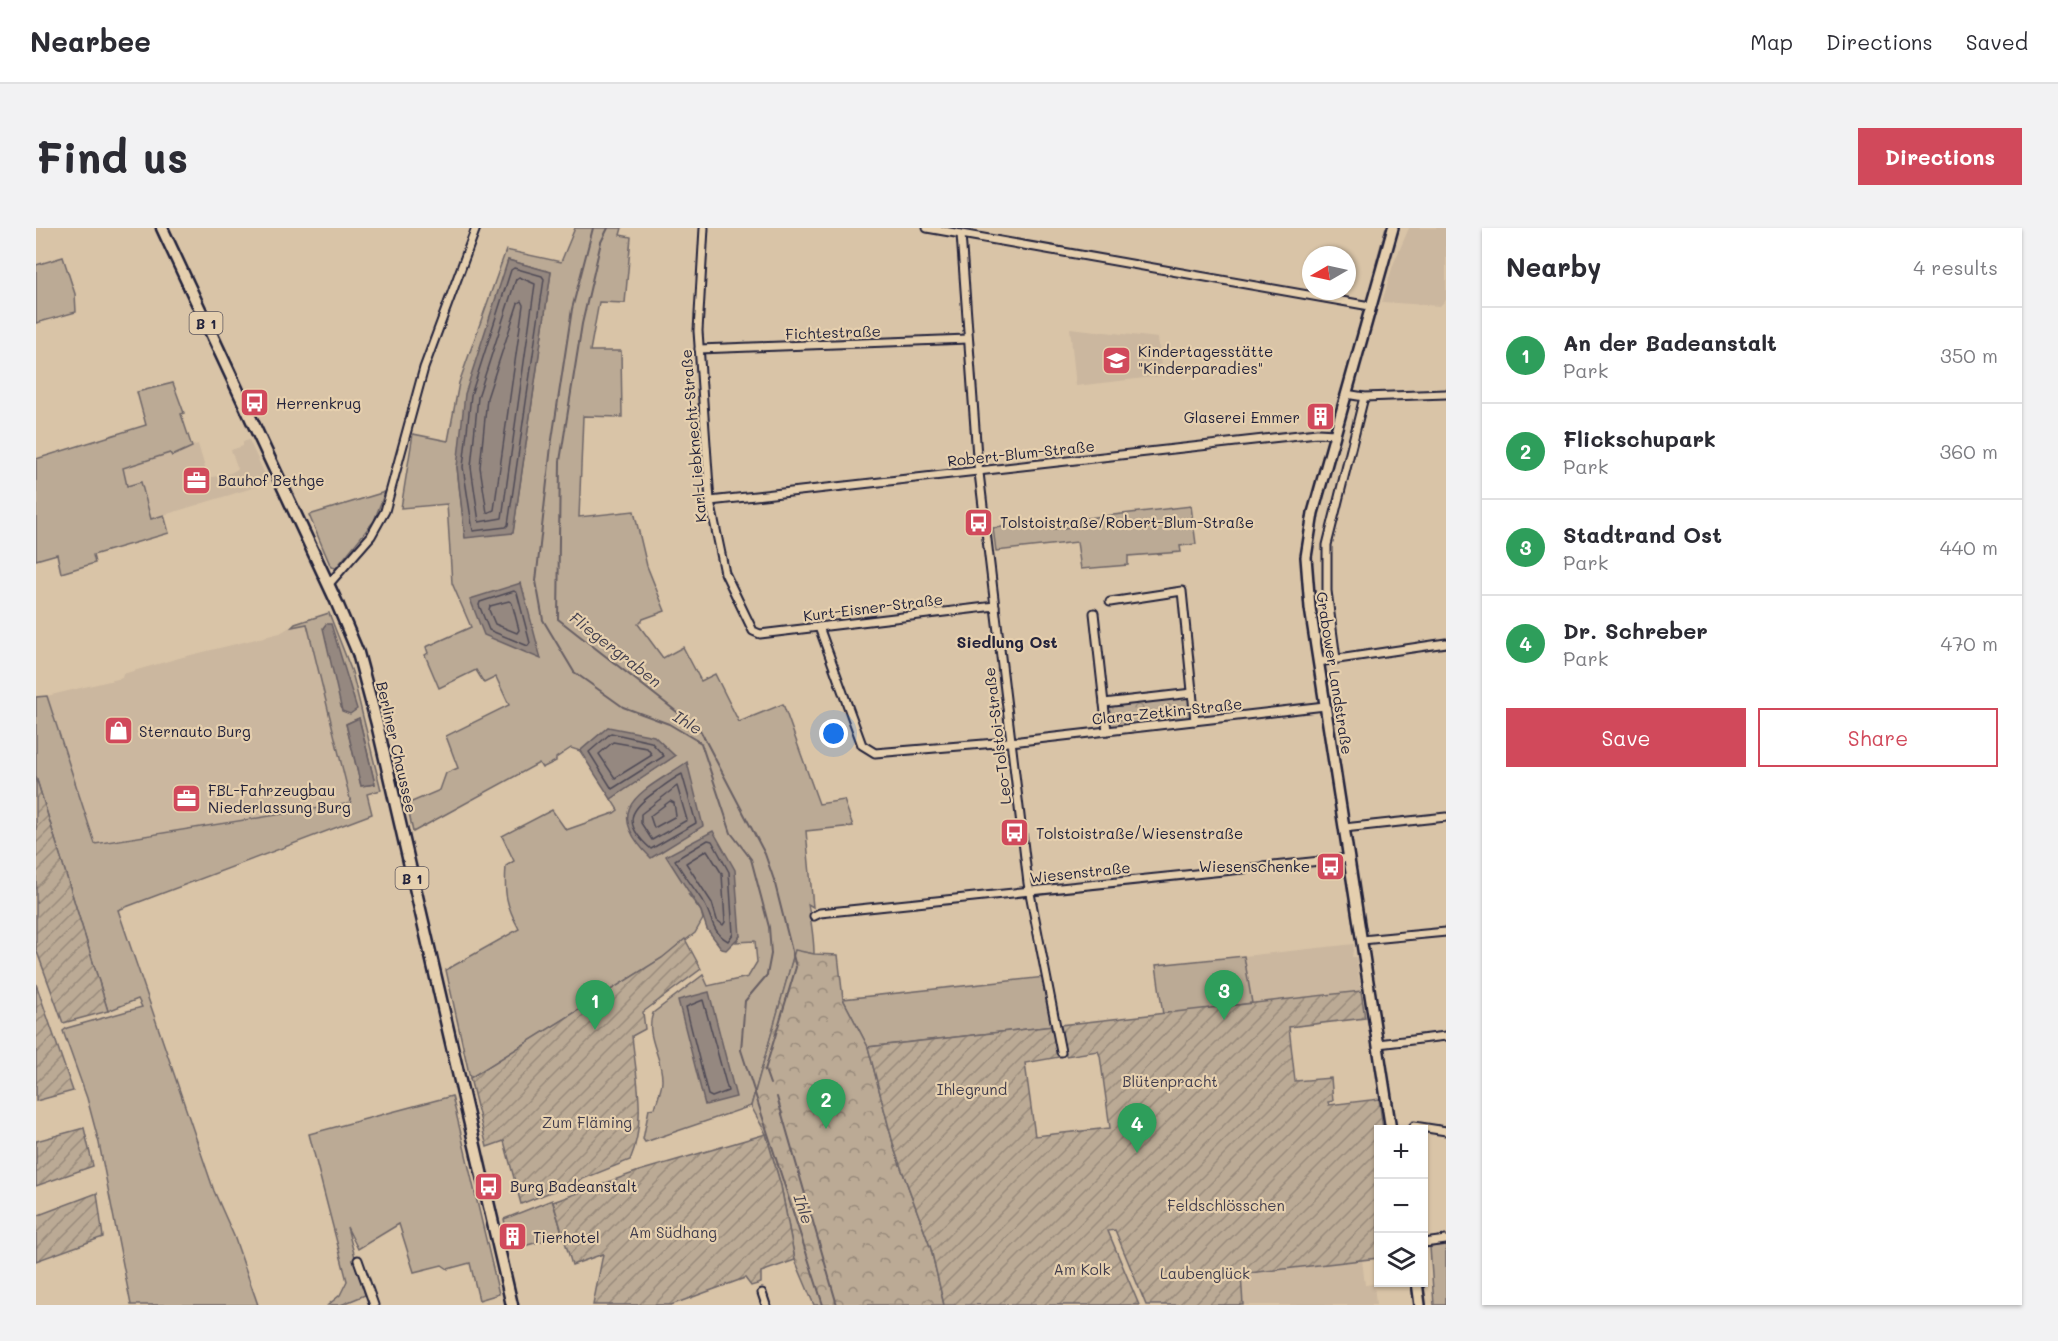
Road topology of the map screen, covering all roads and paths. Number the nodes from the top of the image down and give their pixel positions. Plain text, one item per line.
1 (162, 228) edge
2 (476, 228) edge
3 (704, 228) edge
4 (927, 228) edge
5 (1393, 228) edge
6 (962, 234) junction
7 (1370, 306) junction
8 (968, 339) junction
9 (699, 349) junction
10 (1346, 394) junction
11 (1446, 394) edge
12 (1364, 397) junction
13 (1335, 434) junction
14 (978, 472) junction
15 (710, 501) junction
16 (328, 585) junction
17 (1110, 602) dead end
18 (995, 606) junction
19 (1094, 613) dead end
20 (819, 627) junction
21 (755, 633) joint
22 (1446, 643) edge
23 (1336, 659) junction
24 (1318, 662) junction
25 (1192, 693) junction
26 (1104, 703) junction
27 (1325, 706) junction
28 (1195, 721) junction
29 (1107, 731) junction
30 (1012, 741) junction
31 (1446, 817) edge
32 (1344, 828) junction
33 (1349, 858) junction
34 (1030, 891) junction
35 (814, 916) dead end
36 (1446, 932) edge
37 (1362, 940) junction
38 (1446, 1036) edge
39 (1378, 1044) junction
40 (1061, 1053) dead end
41 (1390, 1125) edge
42 (1428, 1128) edge
43 (1446, 1131) edge
44 (1446, 1240) edge
45 (1428, 1242) edge
46 (358, 1260) dead end
47 (1417, 1287) edge
48 (762, 1293) dead end
49 (374, 1305) edge
50 (512, 1305) edge
51 (766, 1305) edge
52 (1419, 1305) edge

1 - 16 main road, Berliner Chaussee / B 1
2 - 16 street
3 - 9 street, Karl-Liebknecht-Straße
4 - 6 street
5 - 7 main road, Grabower Landstraße
6 - 7 street
6 - 8 street, Leo-Tolstoi-Straße
7 - 10 main road, Grabower Landstraße
8 - 9 street, Fichtestraße
8 - 14 street, Leo-Tolstoi-Straße
9 - 15 street, Karl-Liebknecht-Straße
10 - 12 street
10 - 13 main road, Grabower Landstraße
11 - 12 street
12 - 23 street, Grabower Landstraße
13 - 14 street, Robert-Blum-Straße
13 - 24 main road, Grabower Landstraße
14 - 15 street, Robert-Blum-Straße
14 - 18 street, Leo-Tolstoi-Straße
15 - 21 street, Karl-Liebknecht-Straße
16 - 50 main road, Berliner Chaussee / B 1
17 - 25 street
18 - 20 street, Kurt-Eisner-Straße
18 - 30 street, Leo-Tolstoi-Straße
19 - 26 street
20 - 21 street, Kurt-Eisner-Straße
20 - 30 street, Clara-Zetkin-Straße
22 - 23 street
23 - 24 street
24 - 27 main road, Grabower Landstraße
25 - 26 street, Clara-Zetkin-Straße
25 - 28 street
26 - 29 street
27 - 28 street, Clara-Zetkin-Straße
27 - 32 main road, Grabower Landstraße
28 - 29 street, Clara-Zetkin-Straße
29 - 30 street, Clara-Zetkin-Straße
30 - 34 street, Leo-Tolstoi-Straße
31 - 32 street
32 - 33 main road, Grabower Landstraße
33 - 34 street, Wiesenstraße
33 - 37 main road, Grabower Landstraße
34 - 35 street, Wiesenstraße
34 - 40 street, Leo-Tolstoi-Straße
36 - 37 street
37 - 39 main road, Grabower Landstraße
38 - 39 street
39 - 41 main road, Grabower Landstraße
42 - 43 street
44 - 45 street
46 - 49 street
47 - 52 main road
48 - 51 street

